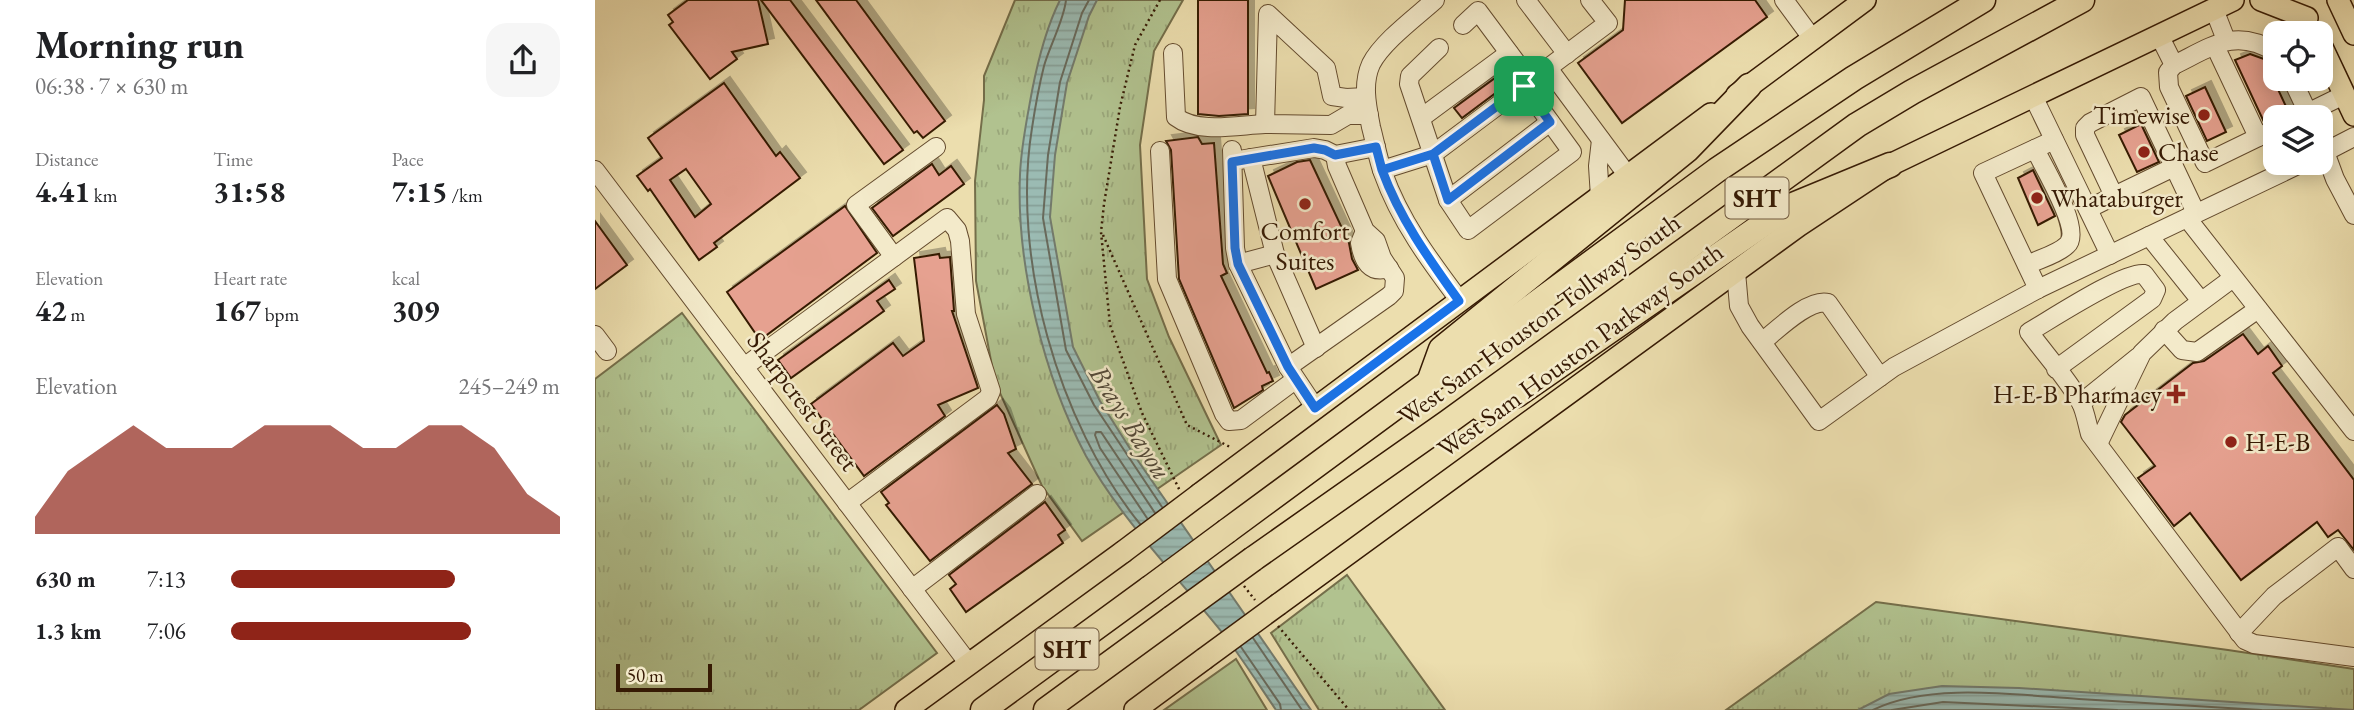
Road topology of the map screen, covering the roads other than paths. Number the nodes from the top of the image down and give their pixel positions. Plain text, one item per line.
1 (1435, 0) edge
2 (1526, 0) edge
3 (1591, 0) edge
4 (1784, 0) edge
5 (1864, 0) edge
6 (1983, 0) edge
7 (2082, 0) edge
8 (2261, 0) edge
9 (2338, 0) edge
10 (2346, 0) edge
11 (2222, 3) edge
12 (2300, 21) edge
13 (1463, 25) dead end
14 (2352, 29) edge
15 (2159, 35) junction
16 (1812, 38) junction
17 (2221, 43) junction
18 (1439, 48) dead end
19 (2263, 48) edge
20 (1173, 53) dead end
21 (1509, 53) junction
22 (1567, 54) junction
23 (2174, 65) junction
24 (1548, 68) junction
25 (2333, 72) edge
26 (1527, 84) junction
27 (1749, 86) junction
28 (2344, 95) junction
29 (2033, 96) junction
30 (1366, 97) junction
31 (2326, 105) edge
32 (1369, 115) junction
33 (2354, 115) edge
34 (1421, 118) junction
35 (1550, 122) junction
36 (1265, 124) junction
37 (2085, 135) junction
38 (2263, 135) edge
39 (2258, 137) junction
40 (2354, 137) edge
41 (1601, 140) junction
42 (2056, 144) junction
43 (2333, 145) edge
44 (936, 147) dead end
45 (1376, 147) junction
46 (2035, 149) junction
47 (1160, 151) dead end
48 (1433, 154) junction
49 (1335, 155) junction
50 (1251, 158) junction
51 (1890, 165) junction
52 (2174, 167) junction
53 (595, 170) edge
54 (1382, 170) junction
55 (2333, 174) edge
56 (2277, 175) edge
57 (1628, 176) junction
58 (2114, 196) junction
59 (1600, 197) junction
60 (1448, 200) junction
61 (2088, 209) junction
62 (2354, 215) edge
63 (2192, 216) junction
64 (2148, 236) junction
65 (1275, 254) junction
66 (2110, 255) junction
67 (894, 257) junction
68 (1238, 264) junction
69 (2027, 265) junction
70 (1736, 272) junction
71 (2233, 278) junction
72 (2038, 289) junction
73 (1711, 290) junction
74 (1459, 301) junction
75 (2201, 301) junction
76 (1739, 306) junction
77 (2258, 309) junction
78 (2164, 330) junction
79 (595, 335) edge
80 (1762, 342) junction
81 (1316, 348) junction
82 (607, 351) dead end
83 (2142, 353) junction
84 (744, 367) junction
85 (2056, 369) junction
86 (1292, 373) junction
87 (1880, 377) junction
88 (1429, 382) junction
89 (2081, 403) junction
90 (1315, 408) junction
91 (1448, 422) junction
92 (2354, 431) edge
93 (2098, 444) junction
94 (1037, 494) dead end
95 (847, 503) junction
96 (2354, 569) edge
97 (912, 589) junction
98 (2239, 634) junction
99 (2354, 657) edge
100 (969, 664) junction
101 (906, 710) edge
102 (983, 710) edge
103 (1046, 710) edge
104 (1135, 710) edge

1 - 30 street
2 - 22 street
3 - 22 street
4 - 16 street
5 - 16 main road
6 - 88 highway, West Sam Houston Tollway South / SHT
7 - 91 highway, West Sam Houston Tollway South / SHT
8 - 12 main road
9 - 14 main road
10 - 14 main road
11 - 15 main road, West Sam Houston Parkway South
11 - 17 street
13 - 21 street
15 - 23 street
15 - 29 main road, West Sam Houston Parkway South
16 - 27 main road
17 - 19 street
17 - 23 street
17 - 39 street
18 - 34 street
20 - 36 street
21 - 26 street
21 - 34 street
22 - 24 street
23 - 39 street
24 - 26 street
24 - 41 street
25 - 28 main road
26 - 35 street
26 - 48 street
27 - 57 main road
27 - 88 highway
28 - 31 street
28 - 33 main road
29 - 42 street
29 - 51 main road, West Sam Houston Parkway South
30 - 32 street
30 - 36 street
32 - 36 street
32 - 45 street
34 - 48 street
35 - 60 street
35 - 60 street
37 - 42 street
37 - 52 street
37 - 58 street
38 - 39 street
40 - 43 street
41 - 57 street
41 - 59 street
42 - 46 street
42 - 61 street
44 - 67 street
45 - 49 street
45 - 54 street
46 - 69 street
46 - 69 street
47 - 86 street
48 - 54 street
48 - 60 street
49 - 50 street
49 - 81 street
50 - 65 street
50 - 68 street
51 - 70 main road, West Sam Houston Parkway South
51 - 91 highway
52 - 58 street
52 - 63 street
53 - 84 street, Sharpcrest Street
54 - 74 street
55 - 62 street
56 - 63 street
57 - 59 main road
58 - 61 street
59 - 74 main road
61 - 66 street
63 - 64 street
63 - 71 street
64 - 66 street
64 - 75 street
65 - 68 street
65 - 81 street
66 - 72 street
67 - 84 street
67 - 95 street
68 - 86 street
69 - 72 street
70 - 73 main road, West Sam Houston Parkway South
70 - 76 street
71 - 75 street
71 - 77 street
72 - 87 street
73 - 76 street
73 - 104 main road, West Sam Houston Parkway South, bridge
74 - 90 main road
75 - 78 street
76 - 80 street
77 - 78 street
77 - 92 street
78 - 83 street
79 - 82 street
80 - 87 street
80 - 87 street
81 - 86 street
83 - 89 street
83 - 93 street
84 - 95 street, Sharpcrest Street
85 - 85 street
85 - 89 street
86 - 90 street
88 - 102 highway, West Sam Houston Tollway South / SHT, bridge
89 - 93 street
90 - 100 main road, bridge
91 - 103 highway, West Sam Houston Tollway South / SHT, bridge
93 - 98 street
94 - 97 street
95 - 97 street, Sharpcrest Street
96 - 98 street
97 - 100 street, Sharpcrest Street
98 - 99 street
100 - 101 main road

